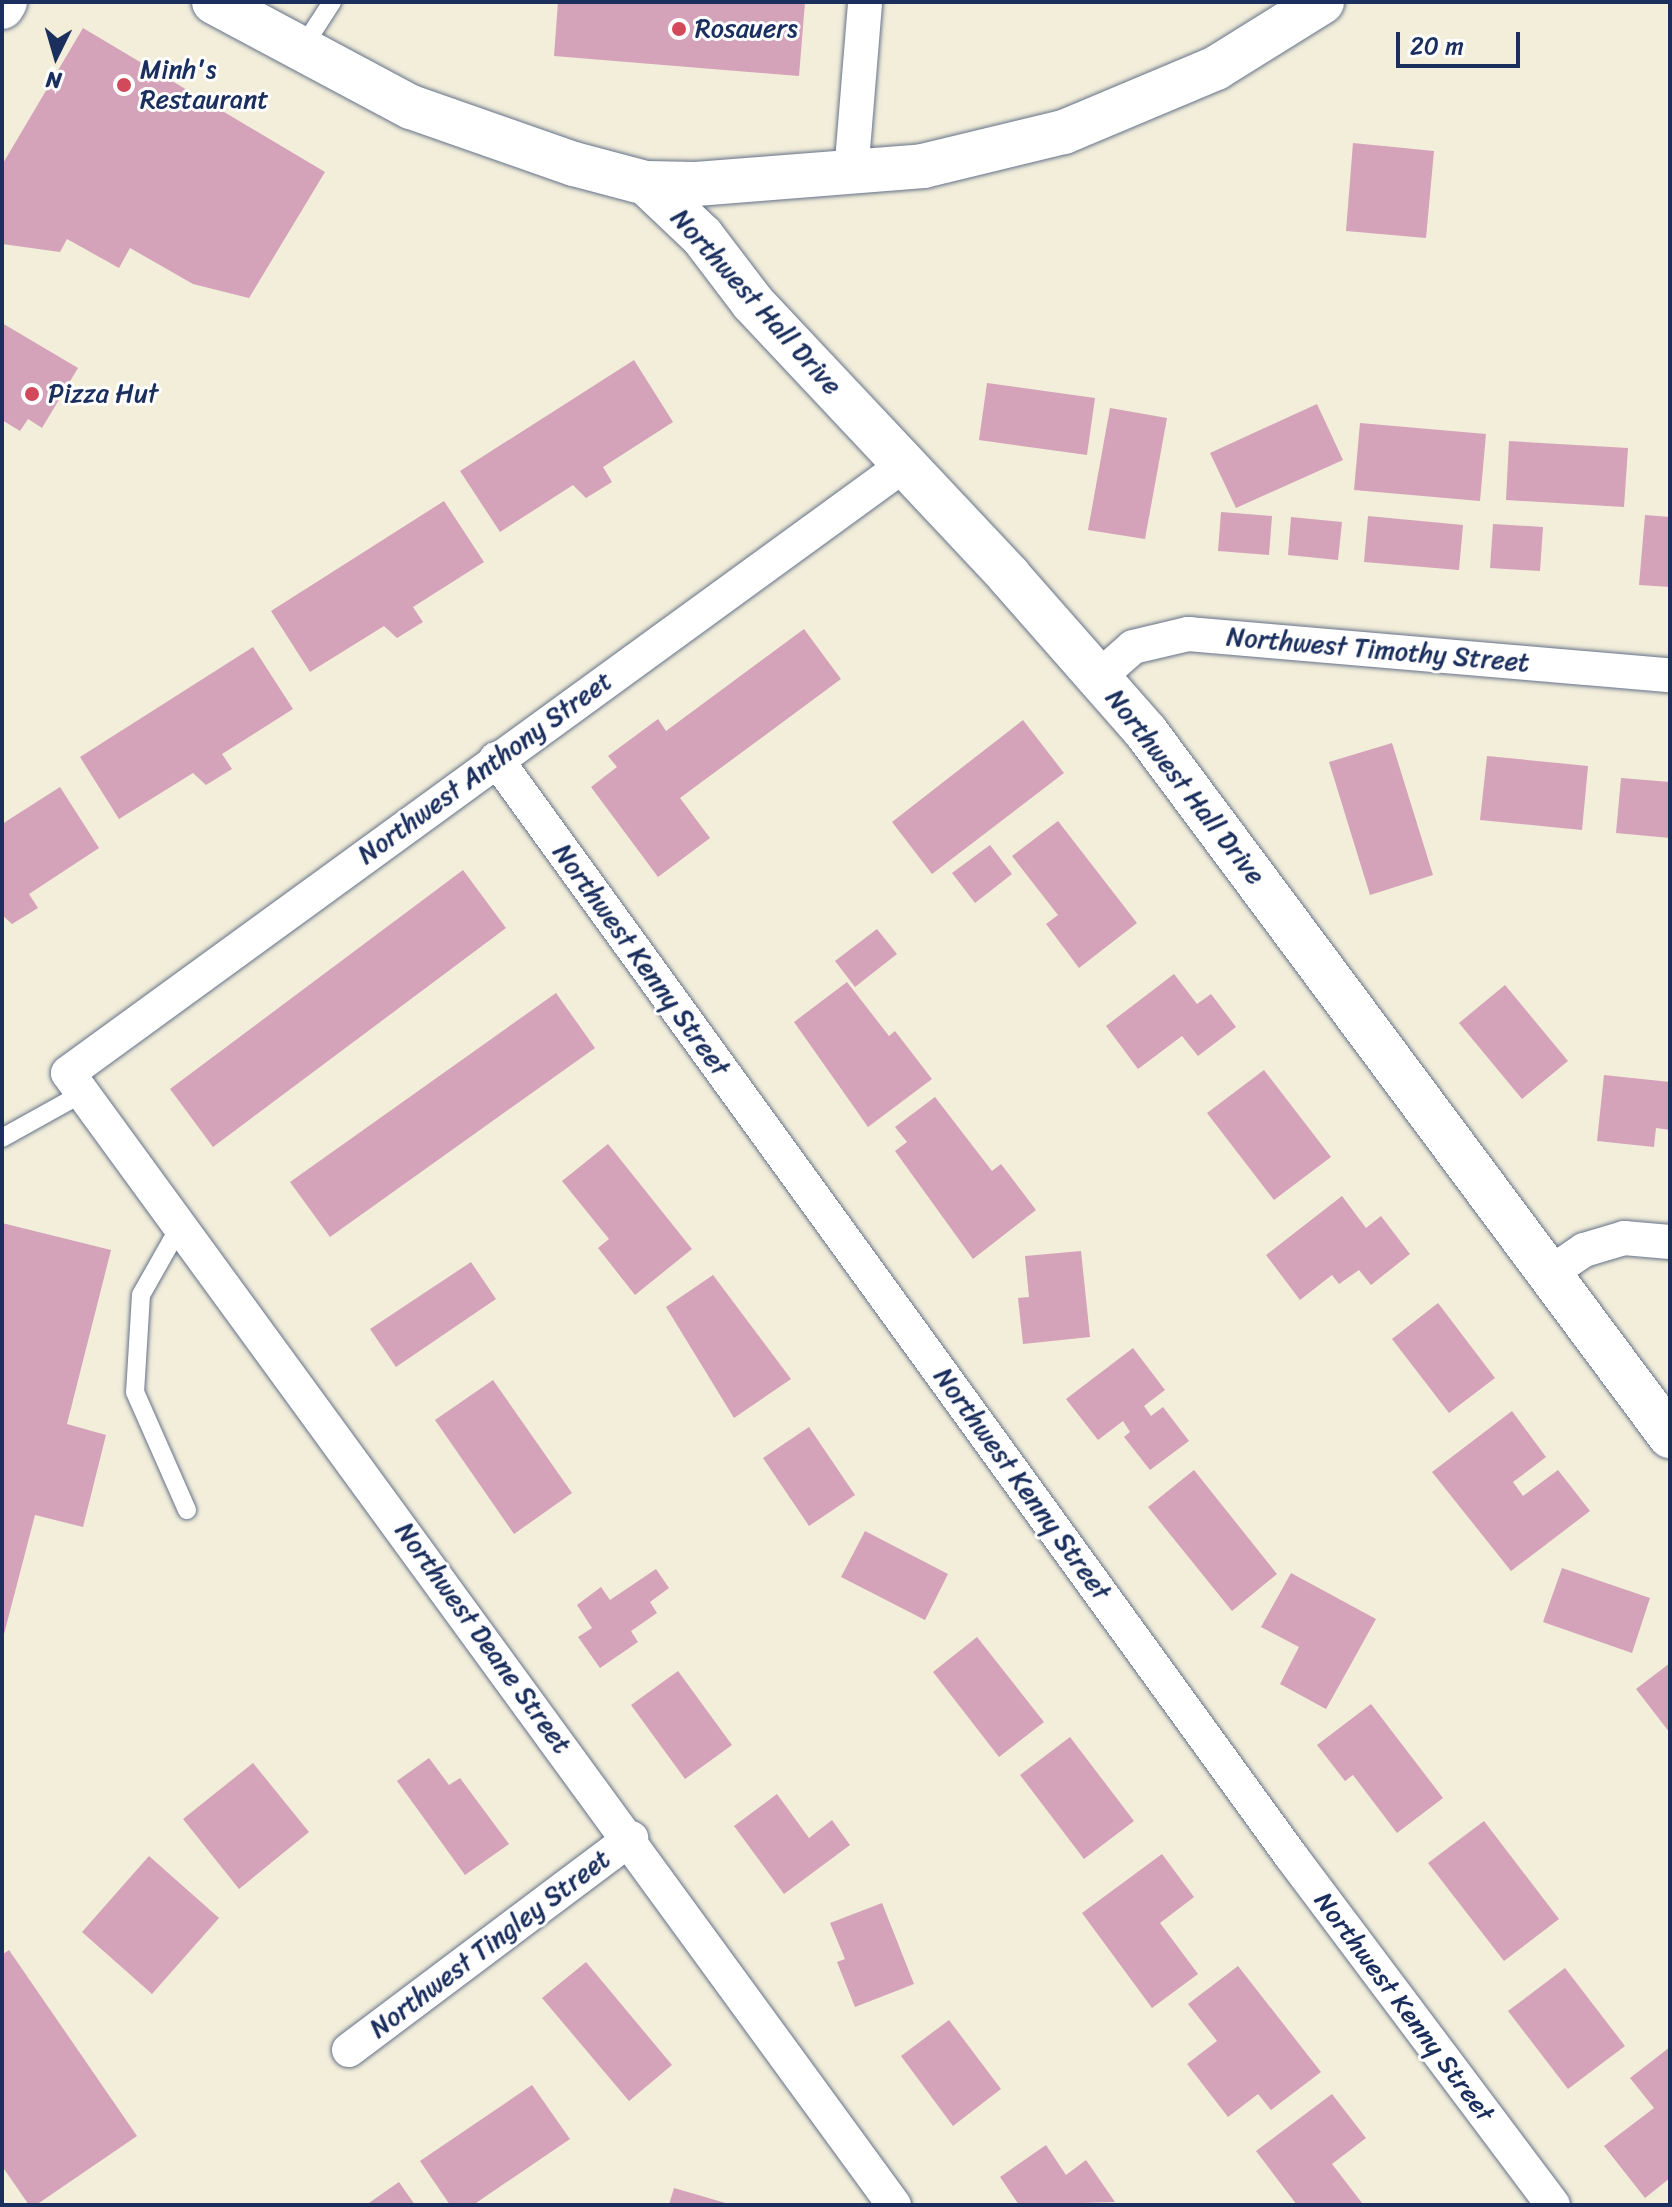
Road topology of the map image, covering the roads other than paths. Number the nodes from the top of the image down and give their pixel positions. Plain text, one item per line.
1 (214, 2) edge
2 (332, 2) edge
3 (865, 2) edge
4 (1322, 2) edge
5 (301, 51) junction
6 (851, 174) junction
7 (646, 183) junction
8 (904, 465) junction
9 (1670, 675) edge
10 (1099, 677) junction
11 (496, 759) junction
12 (76, 1083) junction
13 (2, 1138) edge
14 (180, 1226) junction
15 (1670, 1242) edge
16 (1550, 1273) junction
17 (1670, 1436) edge
18 (187, 1510) dead end
19 (631, 1838) junction
20 (349, 2050) dead end
21 (894, 2205) edge
22 (1553, 2205) edge

1 - 5 street
2 - 5 lane
3 - 6 street
4 - 6 street
5 - 7 street
6 - 7 street
7 - 8 street, Northwest Hall Drive
8 - 10 street, Northwest Hall Drive
8 - 11 street, Northwest Anthony Street
9 - 10 street, Northwest Timothy Street
10 - 16 street, Northwest Hall Drive
11 - 12 street, Northwest Anthony Street
11 - 22 street, Northwest Kenny Street
12 - 13 lane
12 - 14 street, Northwest Deane Street
14 - 18 lane
14 - 19 street, Northwest Deane Street
15 - 16 street
16 - 17 street, Northwest Hall Drive
19 - 20 street, Northwest Tingley Street
19 - 21 street, Northwest Deane Street

